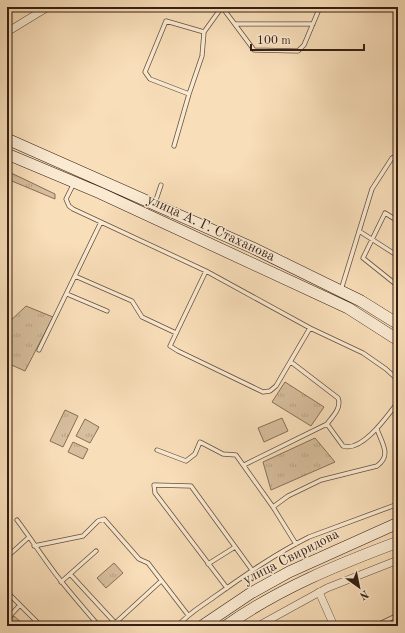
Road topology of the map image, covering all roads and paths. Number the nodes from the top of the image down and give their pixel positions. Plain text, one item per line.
1 (48, 7) edge
2 (222, 7) edge
3 (320, 7) edge
4 (235, 24) junction
5 (312, 24) junction
6 (7, 32) edge
7 (204, 32) junction
8 (188, 94) junction
9 (7, 139) edge
10 (174, 146) dead end
11 (7, 154) edge
12 (398, 155) edge
13 (74, 182) junction
14 (161, 185) dead end
15 (155, 204) junction
16 (398, 221) edge
17 (101, 222) junction
18 (359, 231) junction
19 (372, 239) junction
20 (398, 256) edge
21 (206, 271) junction
22 (75, 276) junction
23 (398, 286) edge
24 (341, 291) junction
25 (67, 294) junction
26 (107, 311) dead end
27 (398, 324) edge
28 (310, 328) junction
29 (176, 333) junction
30 (398, 340) edge
31 (39, 350) dead end
32 (291, 362) junction
33 (398, 380) edge
34 (398, 402) edge
35 (327, 424) junction
36 (377, 429) junction
37 (157, 450) dead end
38 (244, 465) junction
39 (398, 504) edge
40 (273, 507) junction
41 (17, 520) dead end
42 (398, 523) edge
43 (29, 537) junction
44 (398, 542) edge
45 (296, 544) junction
46 (34, 546) junction
47 (235, 547) junction
48 (96, 551) dead end
49 (7, 557) edge
50 (398, 560) edge
51 (208, 564) junction
52 (252, 570) junction
53 (70, 574) junction
54 (161, 581) junction
55 (61, 582) junction
56 (227, 588) junction
57 (7, 592) edge
58 (319, 592) junction
59 (20, 605) junction
60 (188, 615) junction
61 (398, 615) edge
62 (7, 619) edge
63 (115, 625) edge
64 (41, 626) edge
65 (99, 626) edge
66 (178, 626) edge
67 (202, 626) edge
68 (226, 626) edge
69 (258, 626) edge
70 (334, 626) edge
71 (375, 626) edge

1 - 6 street
2 - 4 lane
2 - 7 lane
3 - 5 lane
4 - 5 lane
4 - 5 lane
7 - 8 lane
7 - 8 lane
8 - 10 lane
9 - 15 main road, улица А. Г. Стаханова
11 - 13 main road, улица А. Г. Стаханова
12 - 18 lane
13 - 17 lane
13 - 30 main road, улица А. Г. Стаханова
14 - 15 lane
15 - 24 main road, улица А. Г. Стаханова
16 - 19 lane
17 - 21 lane
17 - 22 lane
18 - 19 lane
18 - 24 lane
19 - 20 lane
19 - 23 lane
21 - 28 lane
21 - 29 lane
22 - 25 lane
22 - 29 lane
24 - 27 main road, улица А. Г. Стаханова
25 - 26 lane
25 - 31 lane
28 - 32 lane
28 - 33 lane
29 - 32 lane
32 - 35 lane
34 - 36 lane
35 - 36 lane
35 - 38 lane
36 - 40 lane
37 - 38 lane
38 - 40 lane
39 - 45 lane
40 - 45 lane
41 - 43 lane
42 - 67 main road, улица Свиридова
43 - 46 lane
43 - 49 lane
44 - 68 main road, улица Свиридова
45 - 52 lane
46 - 54 lane
46 - 55 lane
47 - 51 lane
47 - 51 lane
47 - 52 lane
48 - 53 lane
50 - 58 street
51 - 56 lane
52 - 56 lane
53 - 55 lane
53 - 63 lane
54 - 60 lane
54 - 63 lane
55 - 65 lane
56 - 60 lane
57 - 59 lane
58 - 69 street
58 - 70 street
59 - 62 lane
59 - 64 lane
60 - 66 lane
61 - 71 lane

